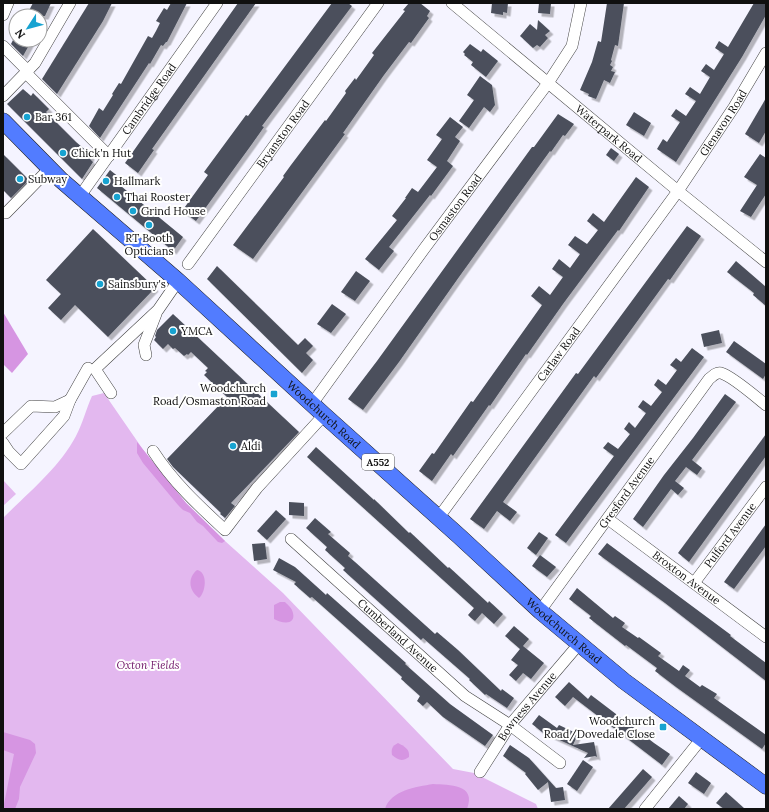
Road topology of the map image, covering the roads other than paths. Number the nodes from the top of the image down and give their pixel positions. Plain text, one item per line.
1 (8, 3) edge
2 (70, 3) edge
3 (217, 3) edge
4 (378, 3) edge
5 (452, 3) edge
6 (580, 3) edge
7 (3, 15) edge
8 (3, 46) edge
9 (766, 53) edge
10 (27, 72) junction
11 (548, 83) junction
12 (3, 96) edge
13 (3, 121) edge
14 (109, 156) junction
15 (50, 168) junction
16 (678, 191) junction
17 (80, 196) junction
18 (6, 213) dead end
19 (766, 262) edge
20 (188, 264) dead end
21 (178, 281) junction
22 (158, 310) junction
23 (146, 355) dead end
24 (92, 369) junction
25 (110, 393) dead end
26 (70, 400) junction
27 (766, 405) edge
28 (318, 410) junction
29 (3, 433) edge
30 (3, 443) edge
31 (153, 451) dead end
32 (766, 487) edge
33 (439, 517) junction
34 (608, 519) junction
35 (291, 539) dead end
36 (694, 583) junction
37 (540, 611) junction
38 (766, 637) edge
39 (579, 644) junction
40 (510, 725) junction
41 (702, 738) junction
42 (560, 763) dead end
43 (480, 772) dead end
44 (766, 786) edge
45 (645, 809) edge

1 - 7 street
2 - 10 street
3 - 14 street, Cambridge Road
4 - 20 street, Bryanston Road
5 - 11 street, Waterpark Road
6 - 11 street, Osmaston Road
8 - 10 street
9 - 16 street, Glenavon Road
10 - 12 street
10 - 14 street
11 - 16 street, Waterpark Road
11 - 28 street, Osmaston Road
13 - 15 highway, Woodchurch Road / A552
14 - 17 street, Cambridge Road
15 - 17 highway, Woodchurch Road / A552
15 - 18 street
16 - 19 street, Waterpark Road
16 - 33 street, Carlaw Road
17 - 21 highway, Woodchurch Road / A552
21 - 22 street
21 - 28 highway, Woodchurch Road / A552
22 - 23 street
22 - 24 street
24 - 25 street
24 - 26 street
26 - 29 street
26 - 30 street
27 - 34 street, Gresford Avenue
28 - 31 street, Osmaston Road
28 - 33 highway, Woodchurch Road / A552
32 - 36 street, Pulford Avenue
33 - 37 highway, Woodchurch Road / A552
34 - 36 street, Broxton Avenue
34 - 37 street, Gresford Avenue
35 - 40 street, Cumberland Avenue
36 - 38 street, Broxton Avenue
37 - 39 highway, Woodchurch Road / A552
39 - 40 street, Bowness Avenue
39 - 41 highway, Woodchurch Road / A552
40 - 42 street, Cumberland Avenue
40 - 43 street, Bowness Avenue
41 - 44 highway, Woodchurch Road / A552
41 - 45 street

